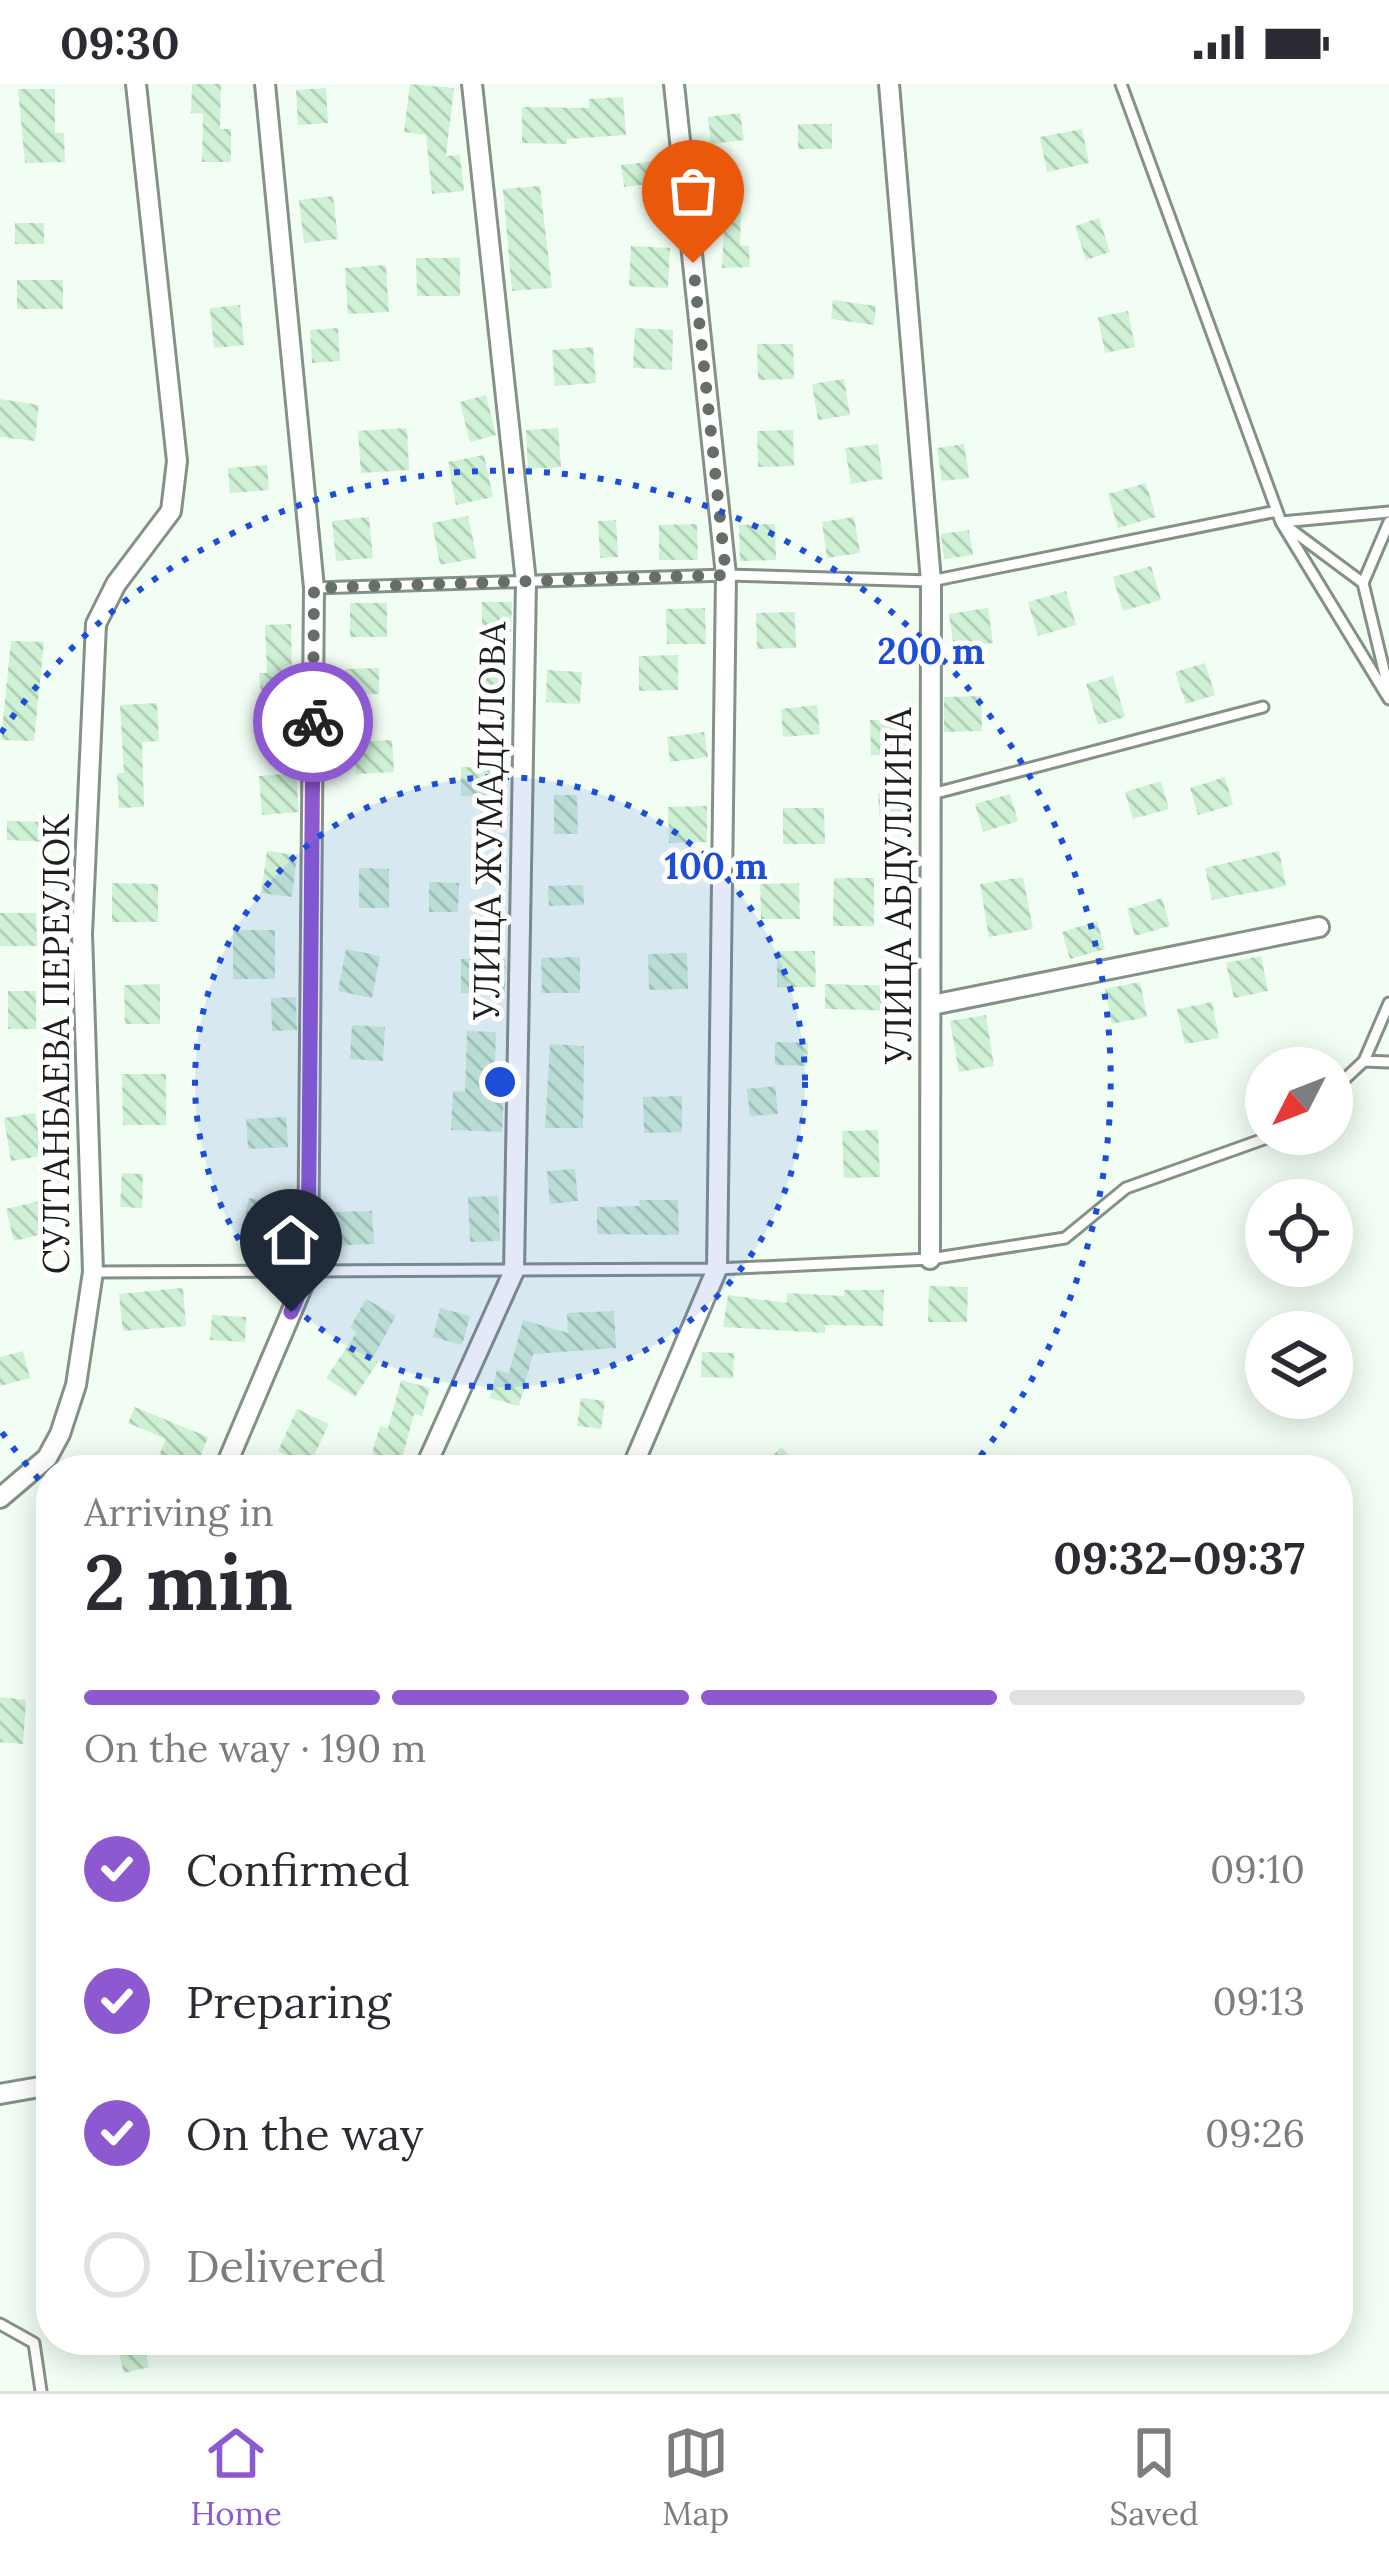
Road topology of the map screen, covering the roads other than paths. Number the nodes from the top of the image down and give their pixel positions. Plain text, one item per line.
1 (136, 84) edge
2 (265, 84) edge
3 (472, 84) edge
4 (674, 84) edge
5 (889, 84) edge
6 (1121, 84) edge
7 (1389, 512) edge
8 (1279, 516) junction
9 (1389, 522) edge
10 (726, 575) junction
11 (931, 581) junction
12 (526, 582) junction
13 (1363, 583) junction
14 (314, 588) junction
15 (1389, 695) edge
16 (1263, 706) dead end
17 (932, 794) junction
18 (1319, 927) dead end
19 (1389, 1004) edge
20 (932, 1005) junction
21 (1364, 1061) junction
22 (1389, 1062) edge
23 (1353, 1071) edge
24 (1245, 1146) edge
25 (930, 1259) junction
26 (716, 1269) junction
27 (514, 1271) junction
28 (93, 1272) junction
29 (308, 1273) junction
30 (49, 1455) edge
31 (230, 1455) edge
32 (431, 1455) edge
33 (637, 1455) edge
34 (36, 1467) edge
35 (0, 1498) edge
36 (36, 2088) edge
37 (0, 2094) edge
38 (0, 2324) edge
39 (41, 2391) edge

1 - 28 street, СУЛТАНБАЕВА ПЕРЕУЛОК
2 - 14 street
3 - 12 street, УЛИЦА ЖУМАДИЛОВА
4 - 10 street
5 - 11 street, УЛИЦА АБДУЛЛИНА
6 - 8 lane
7 - 8 lane
8 - 11 lane
8 - 13 lane
8 - 15 lane
9 - 13 lane
10 - 11 lane
10 - 12 lane
10 - 26 street
11 - 17 street, УЛИЦА АБДУЛЛИНА
12 - 14 lane
12 - 27 street, УЛИЦА ЖУМАДИЛОВА
13 - 15 lane
14 - 29 street
16 - 17 lane
17 - 20 street, УЛИЦА АБДУЛЛИНА
18 - 20 street
19 - 21 lane
20 - 25 street, УЛИЦА АБДУЛЛИНА
21 - 22 lane
21 - 23 lane
24 - 25 lane
25 - 26 lane
26 - 27 lane
26 - 33 street
27 - 29 lane
27 - 32 street, УЛИЦА ЖУМАДИЛОВА
28 - 29 lane
28 - 30 street, СУЛТАНБАЕВА ПЕРЕУЛОК
29 - 31 street
34 - 35 street, СУЛТАНБАЕВА ПЕРЕУЛОК
36 - 37 street
38 - 39 lane

